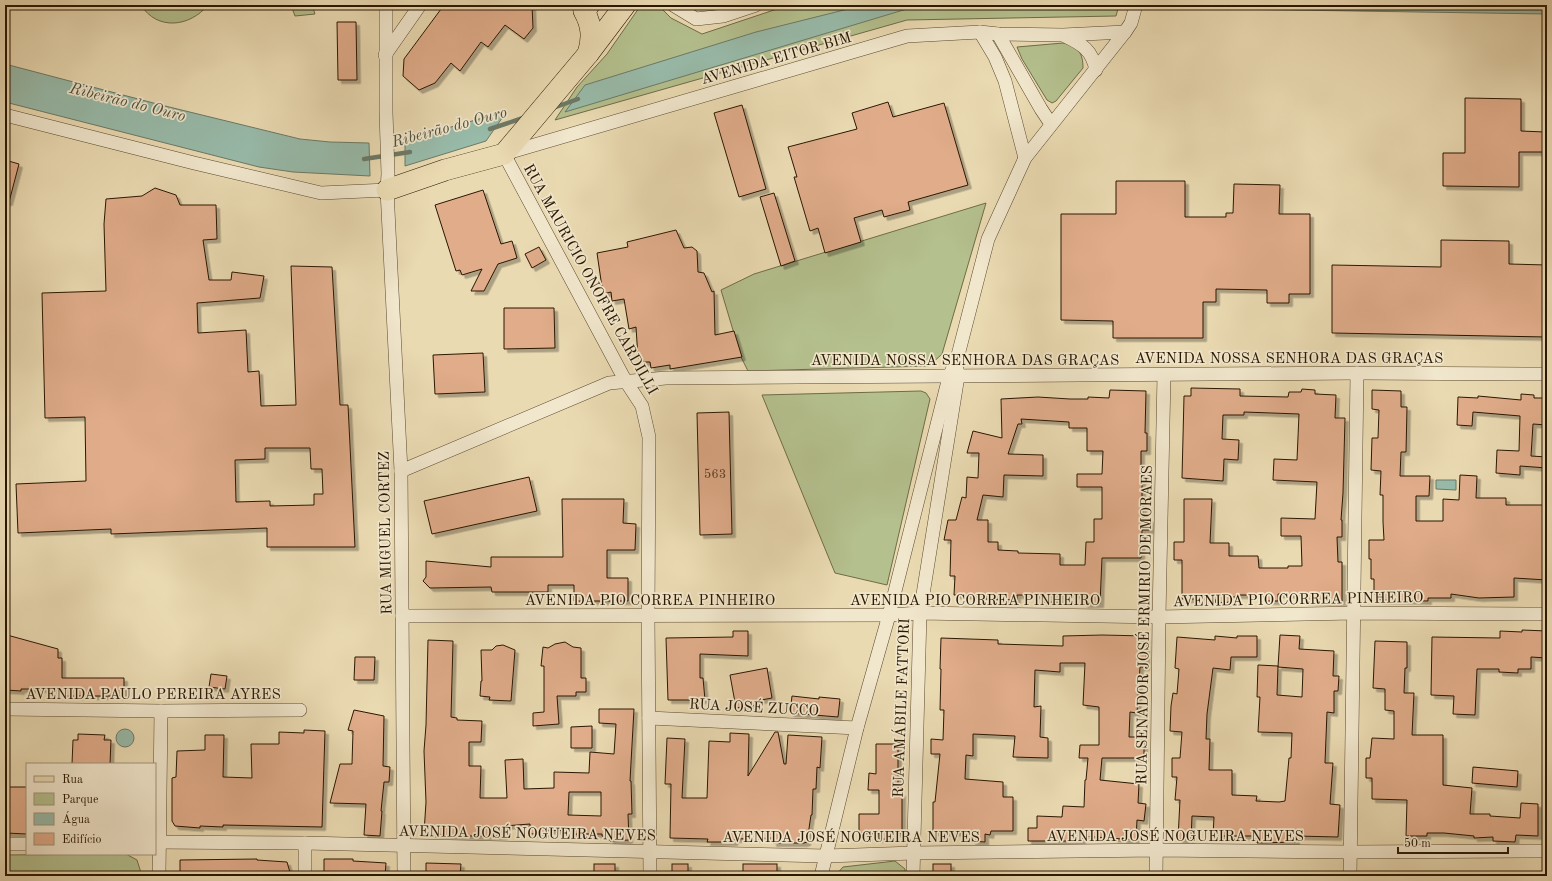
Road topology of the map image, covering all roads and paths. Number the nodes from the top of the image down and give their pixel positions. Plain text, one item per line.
1 (386, 5) edge
2 (420, 5) edge
3 (625, 5) edge
4 (674, 5) edge
5 (756, 5) edge
6 (1136, 5) edge
7 (583, 7) edge
8 (1128, 27) junction
9 (980, 32) junction
10 (998, 34) junction
11 (1063, 35) junction
12 (588, 54) junction
13 (385, 56) junction
14 (1096, 70) junction
15 (5, 115) edge
16 (1051, 124) junction
17 (504, 154) junction
18 (1025, 158) junction
19 (388, 182) junction
20 (1357, 373) junction
21 (1547, 374) edge
22 (1164, 375) junction
23 (954, 376) junction
24 (625, 380) junction
25 (401, 471) junction
26 (920, 613) junction
27 (1353, 614) junction
28 (1547, 614) edge
29 (889, 615) junction
30 (402, 616) junction
31 (648, 616) junction
32 (1159, 617) junction
33 (5, 709) edge
34 (300, 710) dead end
35 (161, 711) junction
36 (649, 718) junction
37 (857, 728) junction
38 (157, 842) edge
39 (5, 844) edge
40 (26, 844) edge
41 (304, 844) junction
42 (404, 846) junction
43 (1157, 850) junction
44 (1547, 851) edge
45 (650, 852) junction
46 (1350, 852) junction
47 (914, 853) junction
48 (826, 856) junction
49 (159, 876) edge
50 (305, 876) edge
51 (404, 876) edge
52 (650, 876) edge
53 (821, 876) edge
54 (913, 876) edge
55 (1156, 876) edge
56 (1350, 876) edge

1 - 13 street, RUA MIGUEL CORTEZ
2 - 13 street
3 - 12 main road
4 - 5 street
6 - 8 street
7 - 12 main road
8 - 11 street, AVENIDA EITOR BIM
8 - 14 street
9 - 10 street, AVENIDA EITOR BIM
9 - 17 street, AVENIDA EITOR BIM
9 - 18 street
10 - 11 street, AVENIDA EITOR BIM
10 - 16 street
11 - 14 street, AVENIDA EITOR BIM
12 - 17 main road
13 - 19 street, RUA MIGUEL CORTEZ
14 - 16 street
15 - 19 street
16 - 18 street
17 - 19 main road
17 - 24 street, RUA MAURICIO ONOFRE CARDILLI
18 - 23 street
19 - 25 street, RUA MIGUEL CORTEZ
20 - 21 street, AVENIDA NOSSA SENHORA DAS GRAÇAS
20 - 22 street, AVENIDA NOSSA SENHORA DAS GRAÇAS
20 - 27 street
22 - 23 street, AVENIDA NOSSA SENHORA DAS GRAÇAS
22 - 32 street, RUA SENADOR JOSÉ ERMIRIO DE MORAES
23 - 24 street, AVENIDA NOSSA SENHORA DAS GRAÇAS
23 - 26 street, RUA AMÁBILE FATTORI
23 - 29 street
24 - 25 street, AVENIDA NOSSA SENHORA DAS GRAÇAS
24 - 31 street, RUA MAURICIO ONOFRE CARDILLI
25 - 30 street, RUA MIGUEL CORTEZ
26 - 29 street, AVENIDA PIO CORREA PINHEIRO
26 - 32 street, AVENIDA PIO CORREA PINHEIRO
26 - 47 street, RUA AMÁBILE FATTORI
27 - 28 street, AVENIDA PIO CORREA PINHEIRO
27 - 32 street, AVENIDA PIO CORREA PINHEIRO
27 - 46 street
29 - 31 street, AVENIDA PIO CORREA PINHEIRO
29 - 37 street
30 - 31 street, AVENIDA PIO CORREA PINHEIRO
30 - 42 street, RUA MIGUEL CORTEZ
31 - 36 street, RUA MAURICIO ONOFRE CARDILLI
32 - 43 street, RUA SENADOR JOSÉ ERMIRIO DE MORAES
33 - 35 street, AVENIDA PAULO PEREIRA AYRES
34 - 35 street, AVENIDA PAULO PEREIRA AYRES
35 - 38 street
36 - 37 street, RUA JOSÉ ZUCCO
36 - 45 street, RUA MAURICIO ONOFRE CARDILLI
37 - 48 street
38 - 41 street, AVENIDA JOSÉ NOGUEIRA NEVES
38 - 49 street
39 - 40 street
41 - 42 street, AVENIDA JOSÉ NOGUEIRA NEVES
41 - 50 street
42 - 45 street, AVENIDA JOSÉ NOGUEIRA NEVES
42 - 51 street, RUA MIGUEL CORTEZ
43 - 46 street, AVENIDA JOSÉ NOGUEIRA NEVES
43 - 47 street, AVENIDA JOSÉ NOGUEIRA NEVES
43 - 55 street, RUA SENADOR JOSÉ ERMIRIO DE MORAES
44 - 46 street, AVENIDA JOSÉ NOGUEIRA NEVES
45 - 48 street, AVENIDA JOSÉ NOGUEIRA NEVES
45 - 52 street, RUA MAURICIO ONOFRE CARDILLI
46 - 56 street
47 - 48 street, AVENIDA JOSÉ NOGUEIRA NEVES
47 - 54 street, RUA AMÁBILE FATTORI
48 - 53 street

